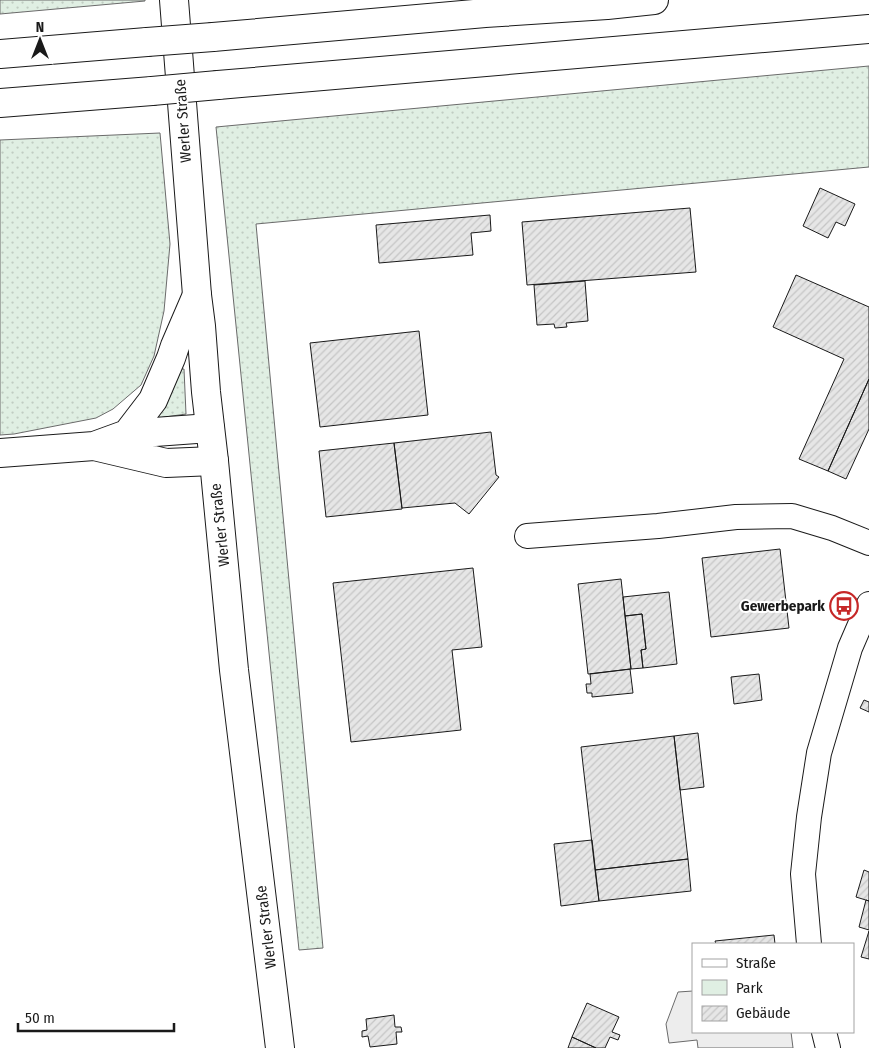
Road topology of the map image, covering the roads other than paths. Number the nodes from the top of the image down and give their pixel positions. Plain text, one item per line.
1 (174, 0) edge
2 (654, 0) edge
3 (869, 30) edge
4 (0, 54) edge
5 (0, 103) edge
6 (197, 295) junction
7 (210, 428) junction
8 (127, 434) junction
9 (94, 446) junction
10 (0, 453) edge
11 (214, 461) junction
12 (527, 536) dead end
13 (869, 543) edge
14 (869, 604) edge
15 (810, 943) edge
16 (824, 1033) edge
17 (280, 1048) edge
18 (828, 1048) edge

1 - 6 main road, Werler Straße
2 - 4 main road, bridge
3 - 5 main road, bridge
6 - 7 main road, Werler Straße
6 - 8 main road
7 - 8 main road
7 - 11 main road, Werler Straße
8 - 9 main road
9 - 10 main road
9 - 11 main road
11 - 17 main road, Werler Straße
12 - 13 street
14 - 15 street
16 - 18 street

